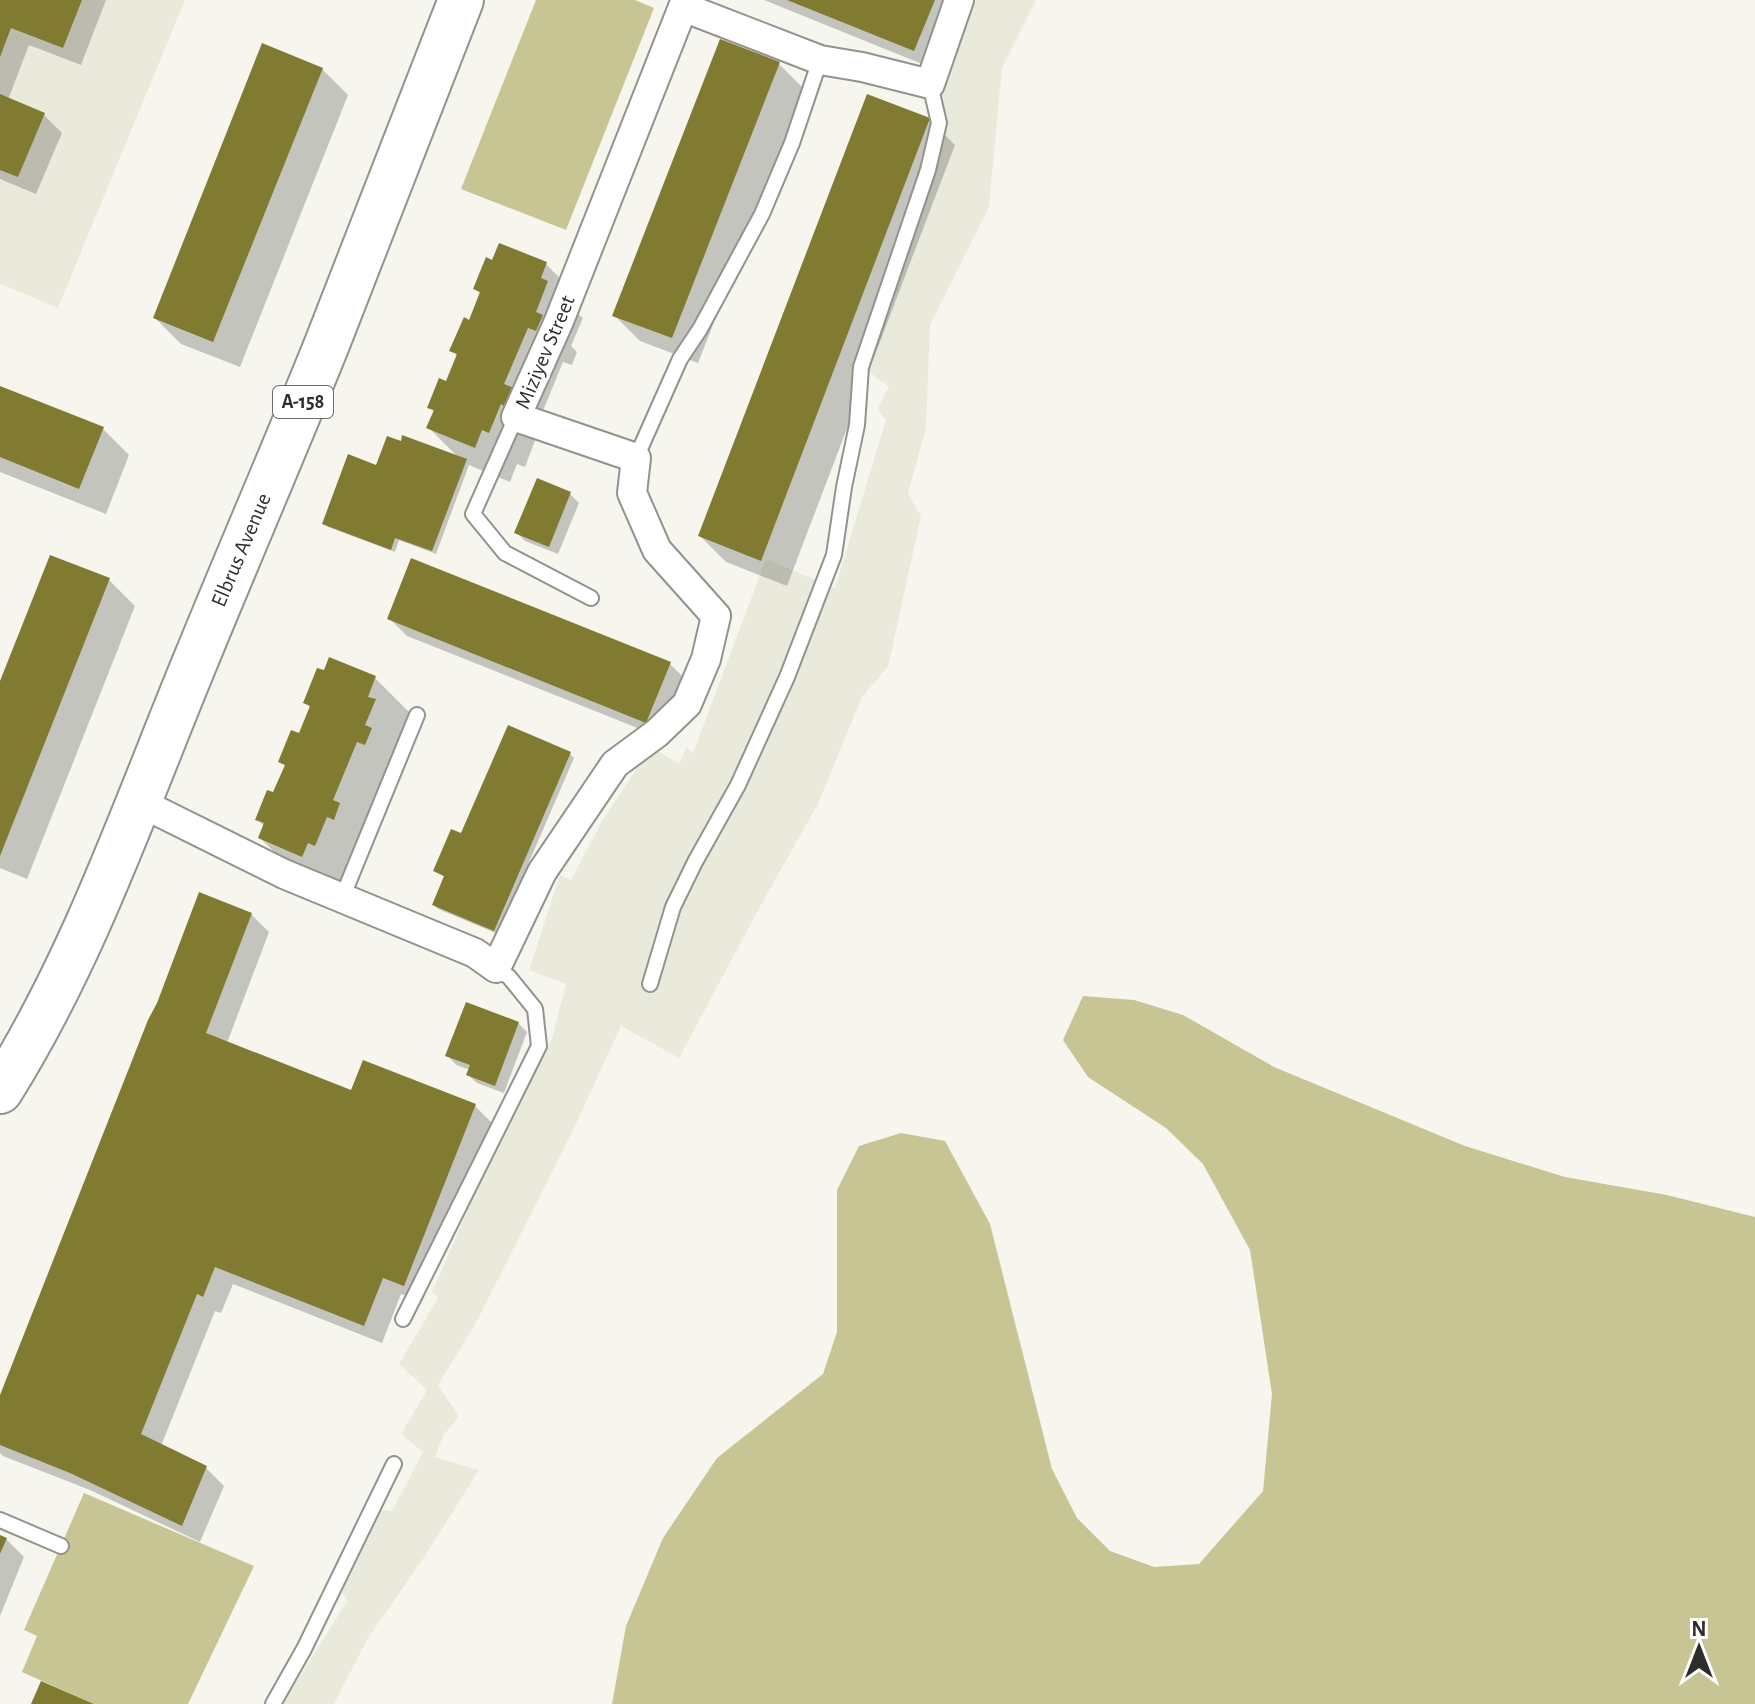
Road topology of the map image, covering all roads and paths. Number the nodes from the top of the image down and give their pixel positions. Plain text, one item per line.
1 (461, 0) edge
2 (959, 0) edge
3 (675, 4) edge
4 (820, 60) junction
5 (930, 84) junction
6 (516, 417) junction
7 (636, 458) junction
8 (591, 598) dead end
9 (417, 715) dead end
10 (139, 802) junction
11 (342, 898) junction
12 (496, 968) junction
13 (650, 984) dead end
14 (0, 1091) edge
15 (403, 1319) dead end
16 (394, 1464) dead end
17 (0, 1520) edge
18 (61, 1546) dead end
19 (273, 1704) edge

1 - 10 main road, Elbrus Avenue / А-158
2 - 5 street
3 - 4 street, Miziyev Street
3 - 6 street, Miziyev Street
4 - 5 street, Miziyev Street
4 - 7 lane
5 - 13 lane
6 - 7 street, Miziyev Street
6 - 8 lane
7 - 12 street
9 - 11 lane
10 - 11 street
10 - 14 main road, Elbrus Avenue / А-158
11 - 12 street
12 - 15 lane
16 - 19 lane
17 - 18 lane

